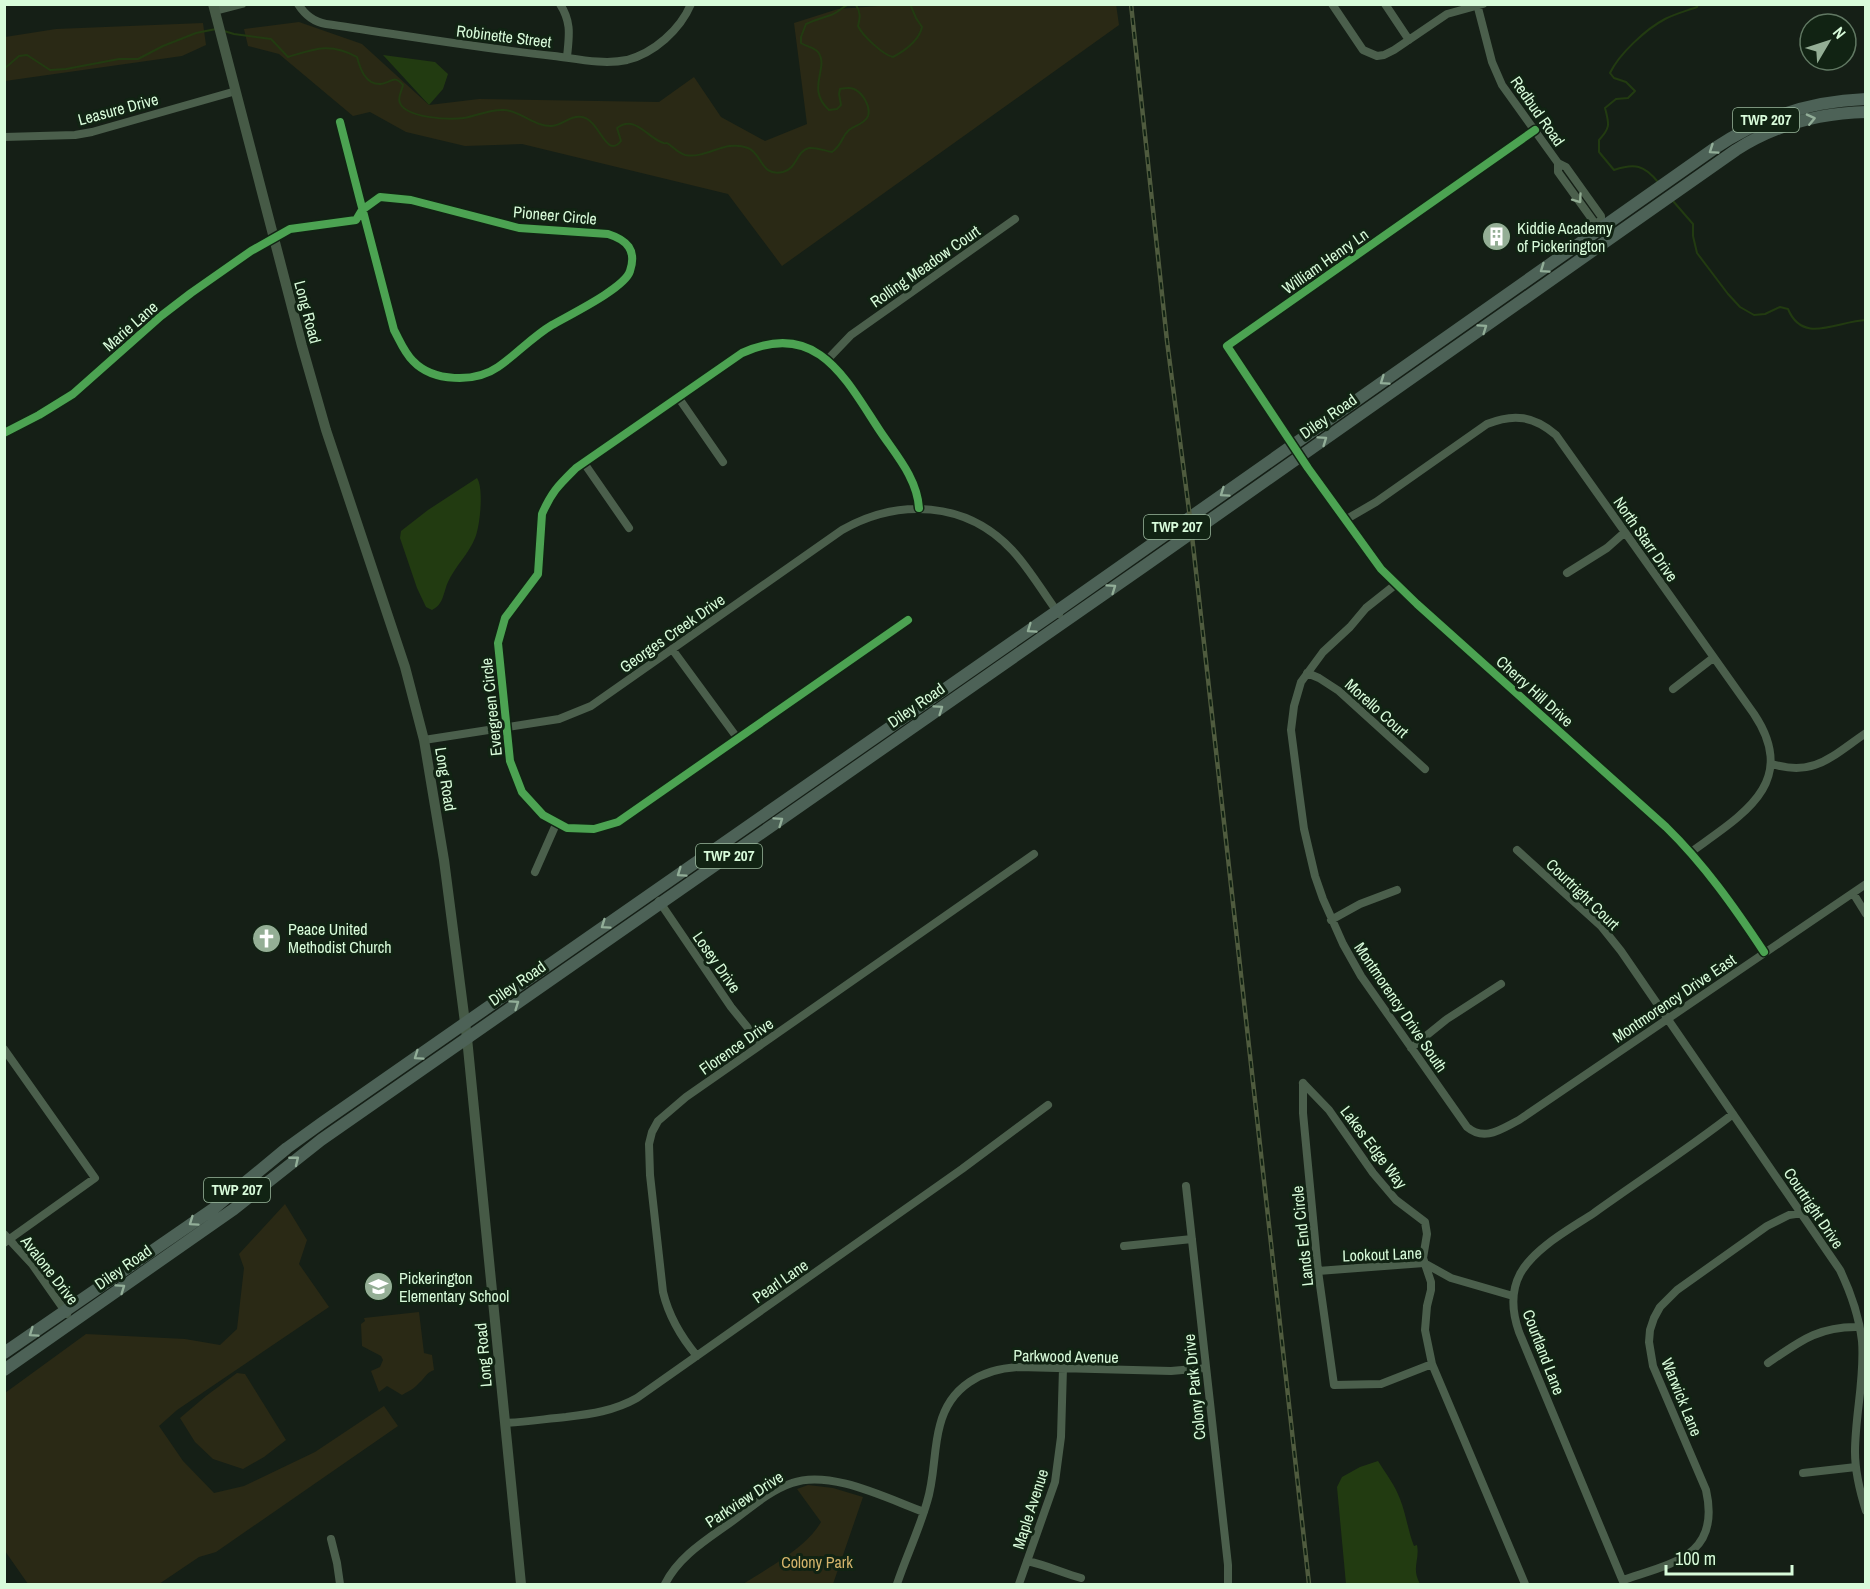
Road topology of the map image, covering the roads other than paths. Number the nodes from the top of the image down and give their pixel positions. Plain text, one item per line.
1 (242, 4) edge
2 (298, 4) edge
3 (560, 4) edge
4 (691, 4) edge
5 (1332, 4) edge
6 (1385, 4) edge
7 (1479, 5) edge
8 (215, 12) edge
9 (1409, 40) junction
10 (567, 57) junction
11 (236, 91) junction
12 (1866, 99) edge
13 (1866, 112) edge
14 (340, 122) dead end
15 (1535, 130) junction
16 (4, 137) edge
17 (362, 210) junction
18 (1016, 219) dead end
19 (1605, 229) junction
20 (273, 239) junction
21 (828, 359) junction
22 (678, 397) junction
23 (4, 433) edge
24 (1294, 444) junction
25 (1301, 456) junction
26 (723, 462) dead end
27 (584, 463) junction
28 (919, 508) junction
29 (1346, 520) junction
30 (629, 528) dead end
31 (1625, 532) junction
32 (1567, 573) dead end
33 (1395, 585) junction
34 (1057, 611) junction
35 (908, 620) dead end
36 (1064, 622) junction
37 (672, 649) junction
38 (1713, 658) junction
39 (1307, 673) junction
40 (1673, 688) dead end
41 (508, 728) junction
42 (1866, 733) edge
43 (738, 739) junction
44 (424, 740) junction
45 (1772, 764) junction
46 (1425, 769) dead end
47 (557, 822) junction
48 (1517, 850) dead end
49 (1691, 852) junction
50 (1034, 854) dead end
51 (535, 872) dead end
52 (1866, 884) edge
53 (1397, 890) dead end
54 (653, 892) junction
55 (1853, 893) junction
56 (660, 903) junction
57 (1866, 914) edge
58 (1331, 920) junction
59 (1764, 952) junction
60 (1501, 984) dead end
61 (1668, 1018) junction
62 (466, 1023) junction
63 (467, 1038) junction
64 (761, 1044) junction
65 (1411, 1048) junction
66 (4, 1049) edge
67 (1303, 1083) joint
68 (1048, 1105) dead end
69 (1733, 1114) junction
70 (1497, 1130) joint
71 (1186, 1186) dead end
72 (1802, 1213) junction
73 (6, 1239) edge
74 (1192, 1239) junction
75 (1124, 1246) dead end
76 (1424, 1263) junction
77 (1318, 1271) junction
78 (1513, 1296) junction
79 (65, 1311) junction
80 (73, 1322) junction
81 (1859, 1327) junction
82 (4, 1353) edge
83 (697, 1356) junction
84 (1768, 1363) dead end
85 (1432, 1364) junction
86 (1063, 1368) junction
87 (1206, 1368) junction
88 (4, 1370) edge
89 (1861, 1421) edge
90 (505, 1423) junction
91 (1856, 1467) junction
92 (1803, 1473) dead end
93 (1866, 1511) edge
94 (924, 1512) junction
95 (331, 1539) dead end
96 (1027, 1561) junction
97 (1081, 1578) dead end
98 (1624, 1582) edge
99 (340, 1584) edge
100 (521, 1584) edge
101 (665, 1584) edge
102 (897, 1584) edge
103 (1019, 1584) edge
104 (1228, 1584) edge
105 (1525, 1584) edge

1 - 8 street
2 - 10 street, Robinette Street
3 - 10 street
4 - 10 street, Robinette Street
5 - 9 street
6 - 9 street
7 - 9 street
7 - 15 street, Redbud Road
8 - 11 main road, Long Road
11 - 16 street, Leasure Drive
11 - 20 main road, Long Road
12 -> 19 highway, Diley Road / TWP 207
19 -> 13 highway, Diley Road / TWP 207
14 - 17 street
15 - 19 street, Redbud Road
15 - 24 street, William Henry Ln
17 - 17 street, Pioneer Circle
17 - 20 street, Pioneer Circle
18 - 21 street, Rolling Meadow Court
19 -> 24 highway, Diley Road / TWP 207
25 -> 19 highway, Diley Road / TWP 207
20 - 23 street, Marie Lane
20 - 44 main road, Long Road
21 - 22 street, Evergreen Circle
21 - 28 street, Evergreen Circle
22 - 26 street
22 - 27 street, Evergreen Circle
24 - 25 street, Cherry Hill Drive
24 -> 34 highway, Diley Road / TWP 207
25 - 29 street, Cherry Hill Drive
36 -> 25 highway, Diley Road / TWP 207
27 - 30 street
27 - 41 street, Evergreen Circle
28 - 34 street
28 - 37 street, Georges Creek Drive
29 - 31 street, North Starr Drive
29 - 33 street, Cherry Hill Drive
31 - 32 street
31 - 38 street, North Starr Drive
33 - 39 street, Montmorency Drive South
33 - 49 street, Cherry Hill Drive
34 - 36 street
34 -> 54 highway, Diley Road / TWP 207
35 - 43 street, Evergreen Circle
56 -> 36 highway, Diley Road / TWP 207
37 - 41 street, Georges Creek Drive
37 - 43 street
38 - 40 street
38 - 45 street, North Starr Drive
39 - 46 street, Morello Court
39 - 58 street, Montmorency Drive South
41 - 44 street, Georges Creek Drive
41 - 47 street, Evergreen Circle
42 - 45 street
43 - 47 street, Evergreen Circle
44 - 62 main road, Long Road
45 - 49 street
47 - 51 street
48 - 61 street, Courtright Court
49 - 59 street, Cherry Hill Drive
50 - 64 street, Florence Drive
52 - 55 street, Montmorency Drive East
53 - 58 street
54 - 56 street, Losey Drive
54 -> 62 highway, Diley Road / TWP 207
55 - 57 street
55 - 59 street, Montmorency Drive East
63 -> 56 highway, Diley Road / TWP 207
56 - 64 street, Losey Drive
58 - 65 street, Montmorency Drive South
59 - 61 street, Montmorency Drive East
60 - 65 street
61 - 69 street, Courtright Drive
61 - 70 street, Montmorency Drive East
62 - 63 main road, Long Road
62 -> 79 highway, Diley Road / TWP 207
80 -> 63 highway, Diley Road / TWP 207
63 - 90 main road, Long Road
64 - 83 street, Florence Drive
65 - 70 street, Montmorency Drive South
66 - 73 street
67 - 76 street, Lakes Edge Way
67 - 77 street, Lands End Circle
68 - 83 street, Pearl Lane
69 - 72 street, Courtright Drive
69 - 78 street, Courtland Lane
71 - 74 street, Colony Park Drive
72 - 81 street, Courtright Drive
72 - 98 street, Warwick Lane
73 - 79 street, Avalone Drive
74 - 75 street
74 - 87 street, Colony Park Drive
76 - 77 street, Lookout Lane
76 - 78 street, Lookout Lane
76 - 85 street, Lakes Edge Way
77 - 85 street, Lands End Circle
78 - 98 street, Courtland Lane
79 - 80 street, Avalone Drive
79 -> 82 highway, Diley Road / TWP 207
80 - 88 highway, Diley Road / TWP 207
81 - 84 street
81 - 89 street, Courtright Drive
83 - 90 street, Pearl Lane
85 - 105 street, Lakes Edge Way
86 - 87 street, Parkwood Avenue
86 - 94 street, Parkwood Avenue
86 - 96 street, Maple Avenue
87 - 104 street, Colony Park Drive
89 - 91 street, Courtright Drive
90 - 100 main road, Long Road
91 - 92 street
91 - 93 street, Courtright Drive
94 - 101 street, Parkview Drive
94 - 102 street, Parkwood Avenue
95 - 99 street
96 - 97 street
96 - 103 street, Maple Avenue

